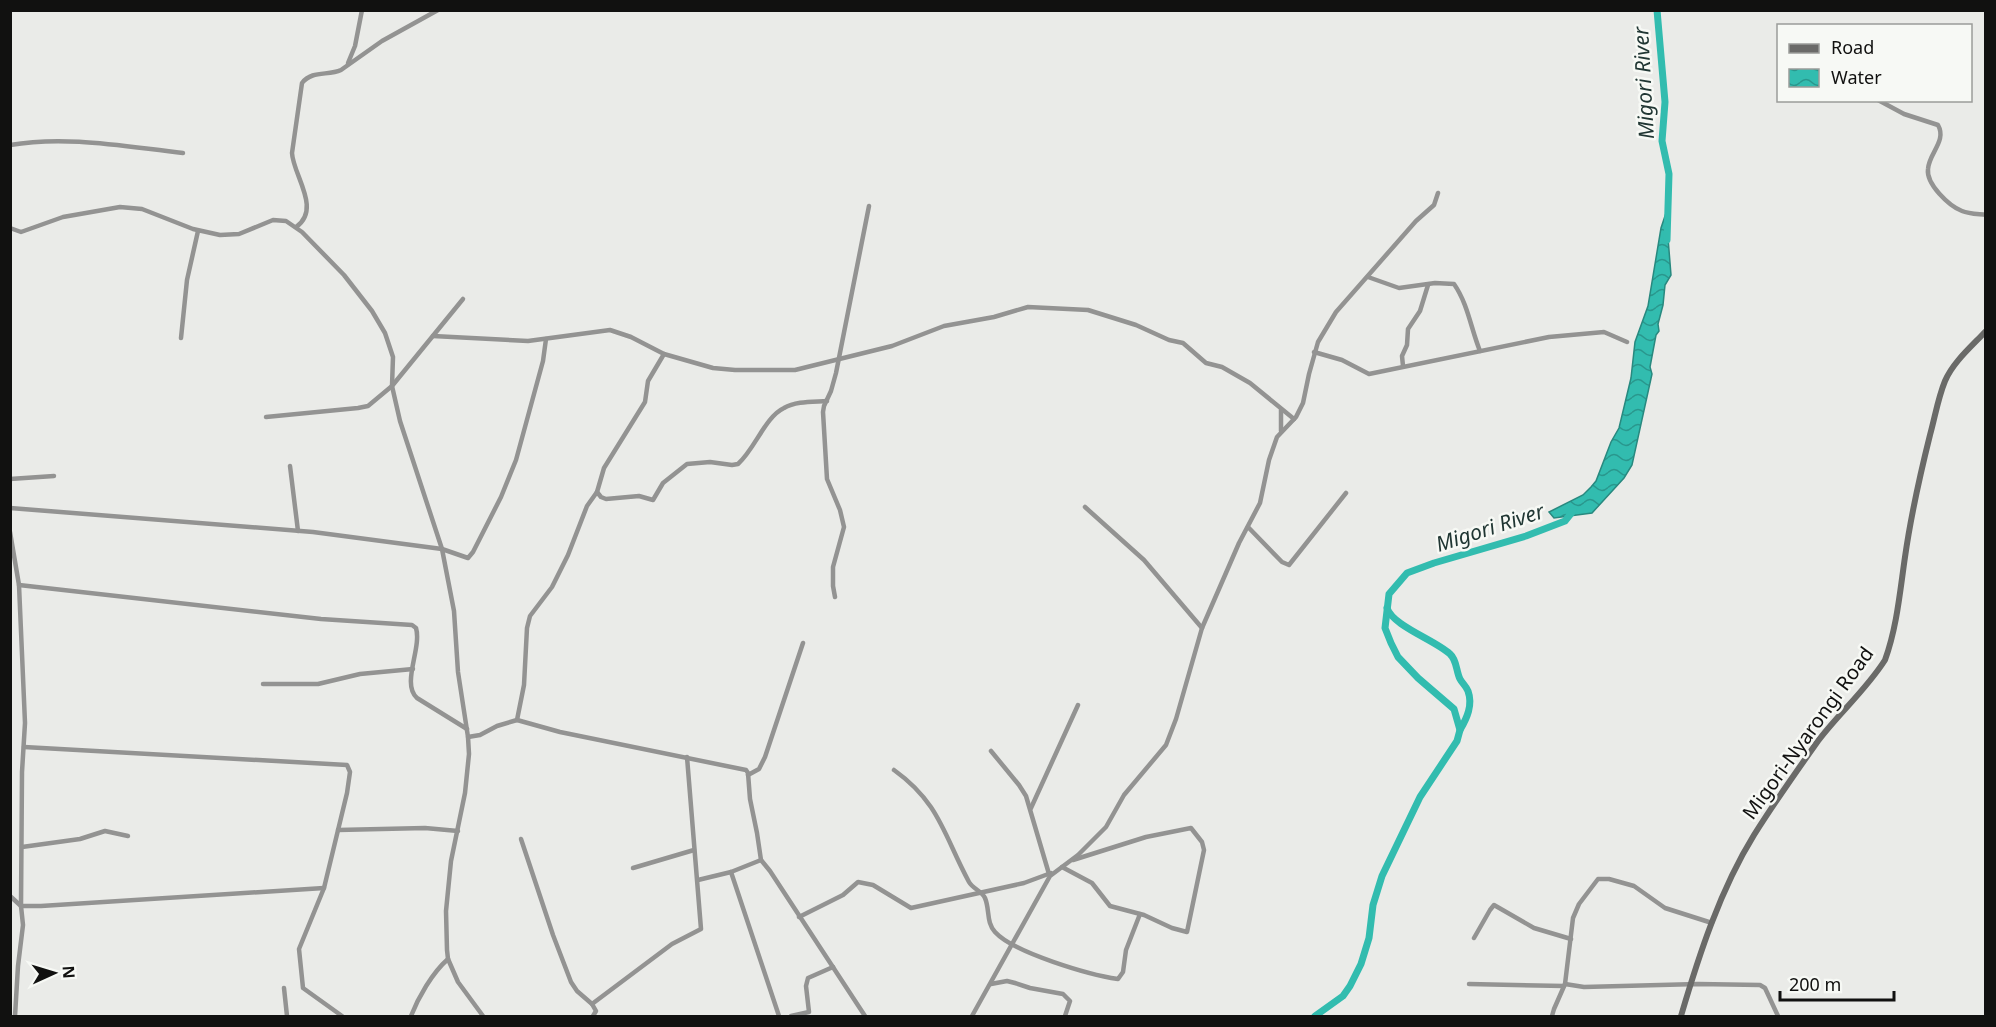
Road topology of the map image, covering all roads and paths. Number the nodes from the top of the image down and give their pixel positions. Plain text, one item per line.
1 (362, 10) edge
2 (438, 10) edge
3 (347, 65) junction
4 (1882, 102) edge
5 (10, 145) edge
6 (183, 153) dead end
7 (1438, 193) dead end
8 (869, 206) dead end
9 (1986, 215) edge
10 (296, 227) junction
11 (10, 228) edge
12 (198, 231) junction
13 (1368, 277) junction
14 (1428, 285) junction
15 (463, 299) dead end
16 (1986, 331) edge
17 (433, 336) junction
18 (181, 339) dead end
19 (546, 339) junction
20 (1627, 342) dead end
21 (1480, 351) junction
22 (1314, 352) junction
23 (664, 354) junction
24 (838, 360) junction
25 (1403, 366) junction
26 (392, 386) junction
27 (827, 401) junction
28 (1281, 410) junction
29 (266, 417) dead end
30 (1294, 419) junction
31 (1281, 432) junction
32 (290, 466) dead end
33 (54, 476) dead end
34 (10, 479) edge
35 (597, 492) junction
36 (1346, 493) dead end
37 (1085, 507) dead end
38 (10, 508) edge
39 (1248, 528) junction
40 (298, 531) junction
41 (10, 532) edge
42 (441, 549) junction
43 (19, 585) junction
44 (835, 597) dead end
45 (1202, 628) junction
46 (803, 643) dead end
47 (413, 669) junction
48 (263, 684) dead end
49 (1078, 705) dead end
50 (517, 720) junction
51 (467, 729) junction
52 (468, 737) junction
53 (24, 747) junction
54 (991, 751) dead end
55 (687, 757) junction
56 (894, 770) dead end
57 (748, 775) junction
58 (1031, 808) junction
59 (338, 830) junction
60 (458, 831) junction
61 (128, 836) dead end
62 (521, 839) dead end
63 (22, 847) junction
64 (694, 850) junction
65 (760, 860) junction
66 (1072, 860) junction
67 (1062, 867) junction
68 (633, 868) dead end
69 (1056, 871) junction
70 (731, 872) junction
71 (1049, 873) junction
72 (698, 880) junction
73 (324, 888) junction
74 (980, 892) junction
75 (10, 896) edge
76 (21, 906) junction
77 (1140, 914) junction
78 (799, 918) junction
79 (1712, 923) junction
80 (1474, 938) dead end
81 (1571, 939) junction
82 (1011, 945) junction
83 (448, 959) junction
84 (18, 966) junction
85 (10, 967) edge
86 (832, 967) junction
87 (992, 984) junction
88 (1470, 984) dead end
89 (1565, 985) junction
90 (1690, 985) junction
91 (284, 988) dead end
92 (592, 1004) junction
93 (15, 1017) edge
94 (287, 1017) edge
95 (342, 1017) edge
96 (411, 1017) edge
97 (483, 1017) edge
98 (594, 1017) edge
99 (779, 1017) edge
100 (791, 1017) edge
101 (865, 1017) edge
102 (972, 1017) edge
103 (1065, 1017) edge
104 (1552, 1017) edge
105 (1681, 1017) edge
106 (1778, 1017) edge

1 - 3 street
2 - 3 street
3 - 10 street
4 - 9 street
5 - 6 street
7 - 13 street
8 - 24 street
10 - 12 street
10 - 26 street
11 - 12 street
12 - 18 street
13 - 14 street
13 - 22 street
14 - 21 street
14 - 25 street
15 - 17 street
16 - 79 street, Migori-Nyarongi Road
17 - 19 street
17 - 26 street
19 - 23 street
19 - 42 street
20 - 21 street
21 - 25 street
22 - 25 street
22 - 30 street
23 - 24 street
23 - 35 street
24 - 27 street
24 - 28 street
26 - 29 street
26 - 42 street
27 - 35 street
27 - 44 street
28 - 30 street
28 - 31 street
30 - 31 street
31 - 39 street
32 - 40 street
33 - 34 street
35 - 50 street
36 - 39 street
37 - 45 street
38 - 40 street
39 - 45 street
40 - 42 street
41 - 43 street
42 - 51 street
43 - 47 street
43 - 53 street
45 - 66 street
46 - 57 street
47 - 48 street
47 - 51 street
49 - 58 street
50 - 52 street
50 - 55 street
51 - 52 street
52 - 60 street
53 - 59 street
53 - 63 street
54 - 58 street
55 - 57 street
55 - 64 street
56 - 74 street
57 - 65 street
58 - 71 street
59 - 60 street
59 - 73 street
60 - 83 street
61 - 63 street
62 - 92 street
63 - 76 street
64 - 68 street
64 - 72 street
65 - 70 street
65 - 78 street
66 - 67 street
66 - 77 street
67 - 69 street
67 - 77 street
69 - 71 street
69 - 82 street
70 - 72 street
70 - 99 street
71 - 74 street
72 - 92 street
73 - 76 street
73 - 95 street
74 - 78 street
74 - 82 street
75 - 76 street
76 - 84 street
77 - 82 street
78 - 86 street
79 - 81 street
79 - 90 street, Migori-Nyarongi Road
80 - 81 street
81 - 89 street
82 - 87 street
83 - 96 street
83 - 97 street
84 - 85 street
84 - 93 street
86 - 100 street
86 - 101 street
87 - 102 street
87 - 103 street
88 - 89 street
89 - 90 street
89 - 104 street
90 - 105 street, Migori-Nyarongi Road
90 - 106 street
91 - 94 street
92 - 98 street

